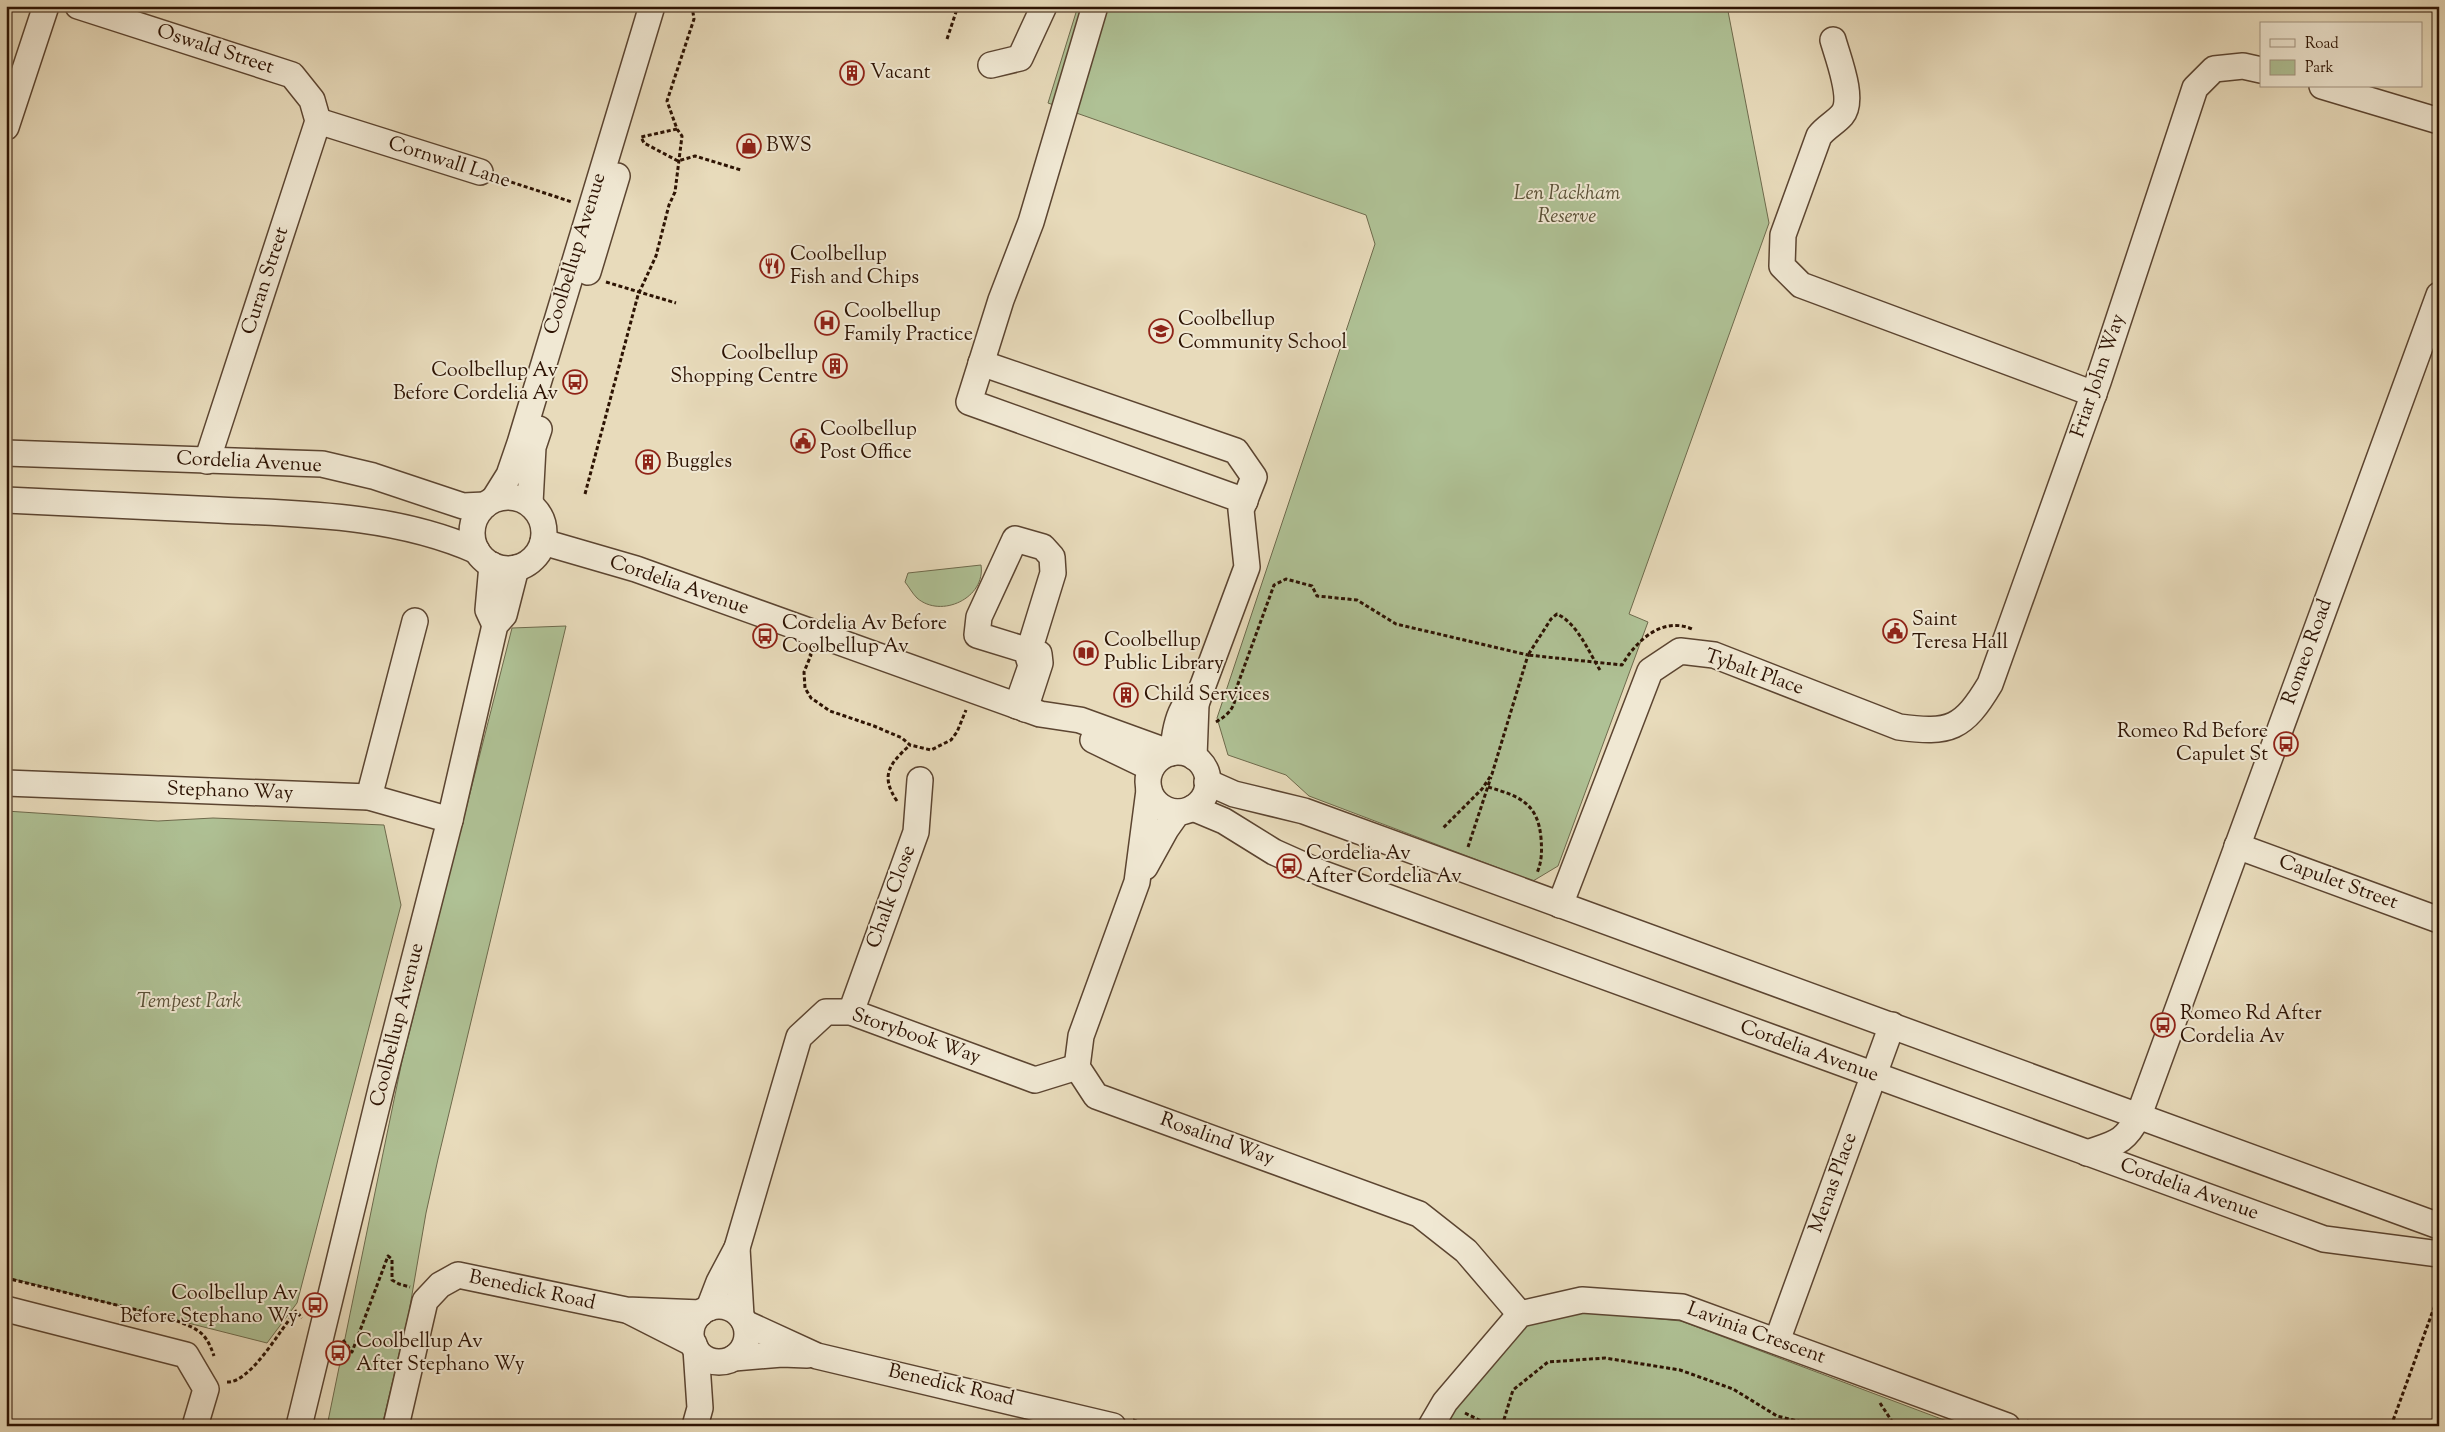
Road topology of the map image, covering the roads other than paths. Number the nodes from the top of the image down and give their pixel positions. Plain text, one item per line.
1 (46, 6) edge
2 (78, 6) edge
3 (652, 6) edge
4 (669, 6) edge
5 (1044, 6) edge
6 (1095, 6) edge
7 (1833, 40) dead end
8 (991, 65) dead end
9 (641, 67) junction
10 (2260, 70) edge
11 (2329, 88) edge
12 (315, 111) junction
13 (2439, 121) edge
14 (6, 127) edge
15 (480, 172) road end
16 (2439, 295) edge
17 (981, 363) junction
18 (2094, 394) junction
19 (6, 453) edge
20 (207, 461) junction
21 (6, 500) edge
22 (1245, 501) junction
23 (490, 502) junction
24 (530, 503) junction
25 (544, 542) junction
26 (495, 561) junction
27 (415, 621) dead end
28 (1029, 651) dead end
29 (1027, 709) junction
30 (1958, 725) joint
31 (1179, 754) junction
32 (1150, 779) junction
33 (920, 780) dead end
34 (1207, 782) junction
35 (6, 783) edge
36 (370, 797) junction
37 (1185, 810) junction
38 (450, 820) junction
39 (2237, 846) junction
40 (1137, 882) junction
41 (1560, 905) junction
42 (2439, 920) edge
43 (851, 1012) junction
44 (1892, 1025) junction
45 (1077, 1067) junction
46 (1873, 1076) junction
47 (2139, 1116) junction
48 (2086, 1153) junction
49 (2431, 1223) edge
50 (737, 1248) junction
51 (2412, 1251) junction
52 (2439, 1254) edge
53 (6, 1309) edge
54 (626, 1310) junction
55 (705, 1310) junction
56 (1520, 1314) junction
57 (743, 1320) junction
58 (1777, 1341) junction
59 (695, 1347) junction
60 (817, 1356) junction
61 (732, 1358) junction
62 (698, 1417) edge
63 (196, 1426) edge
64 (299, 1426) edge
65 (396, 1426) edge
66 (1113, 1426) edge
67 (1431, 1426) edge
68 (2006, 1426) edge

1 - 14 street
2 - 12 street, Oswald Street
3 - 9 street, Coolbellup Avenue
4 - 9 street, Coolbellup Avenue
5 - 8 street
6 - 17 street
7 - 18 street
9 - 23 street, Coolbellup Avenue
9 - 24 street, Coolbellup Avenue
10 - 18 street, Friar John Way
11 - 13 street
12 - 15 street, Cornwall Lane
12 - 20 street, Curan Street
16 - 39 street, Romeo Road
17 - 22 street
17 - 22 street
18 - 30 street, Friar John Way
19 - 20 street, Cordelia Avenue
20 - 23 street, Cordelia Avenue
21 - 26 street
22 - 31 street
23 - 24 street
23 - 26 street
24 - 25 street
25 - 26 street
25 - 29 street, Cordelia Avenue
26 - 38 street, Coolbellup Avenue
27 - 36 street
28 - 29 street
29 - 31 street
29 - 32 street
30 - 41 street, Tybalt Place
31 - 32 street
31 - 34 street
32 - 37 street
32 - 40 street
33 - 43 street, Chalk Close
34 - 37 street
34 - 41 street
35 - 36 street, Stephano Way
36 - 38 street, Stephano Way
37 - 40 street
37 - 46 street, Cordelia Avenue
38 - 64 street, Coolbellup Avenue
39 - 42 street, Capulet Street
39 - 47 street, Romeo Road
40 - 45 street
41 - 44 street
43 - 45 street, Storybook Way
43 - 50 street, Storybook Way
44 - 46 street, Menas Place
44 - 47 street
45 - 56 street, Rosalind Way
46 - 48 street, Cordelia Avenue
46 - 58 street, Menas Place
47 - 48 street, Romeo Road
47 - 49 street
48 - 51 street, Cordelia Avenue
49 - 51 street
50 - 55 street
50 - 57 street
51 - 52 street, Cordelia Avenue
53 - 63 street
54 - 55 street
54 - 59 street
54 - 65 street, Benedick Road
55 - 57 street
55 - 59 street
56 - 58 street, Lavinia Crescent
56 - 67 street
57 - 60 street
57 - 61 street
58 - 68 street, Lavinia Crescent
59 - 61 street
59 - 62 street
60 - 61 street
60 - 66 street, Benedick Road
61 - 62 street

